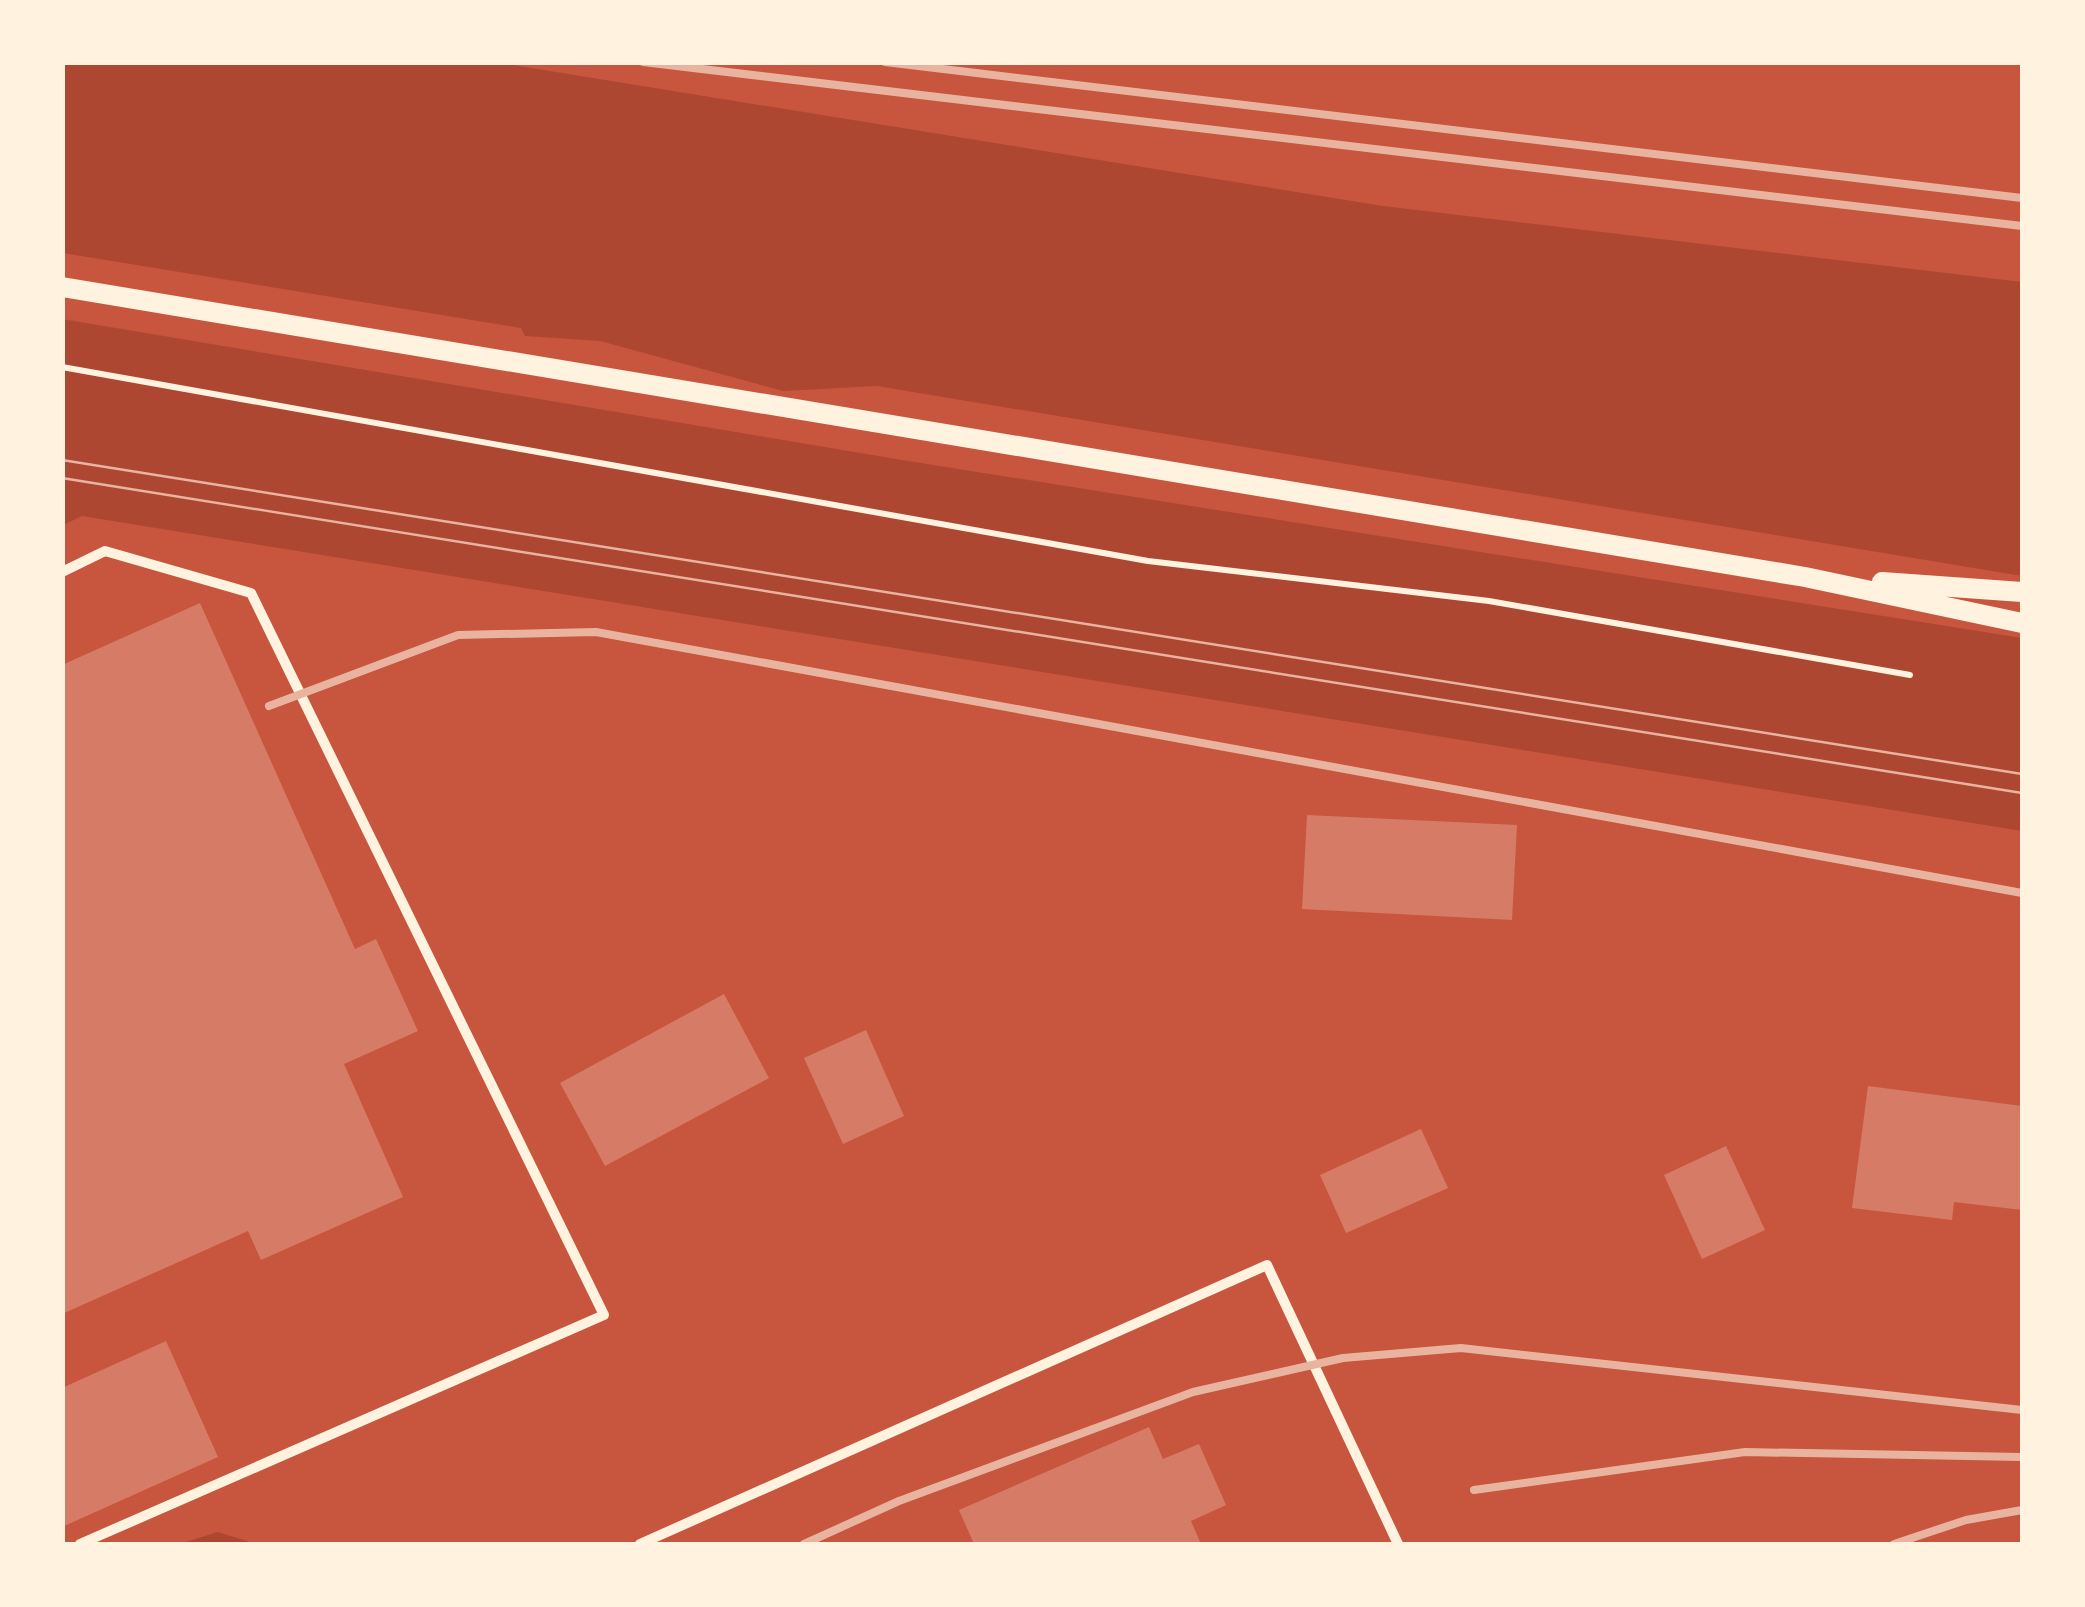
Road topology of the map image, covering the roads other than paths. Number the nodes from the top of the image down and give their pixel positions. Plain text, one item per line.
1 (62, 287) edge
2 (62, 572) edge
3 (1805, 577) junction
4 (2022, 592) edge
5 (2022, 623) edge
6 (80, 1544) edge
7 (640, 1544) edge
8 (1398, 1544) edge

1 - 3 main road
2 - 6 street
3 - 4 main road
3 - 5 main road
7 - 8 street

